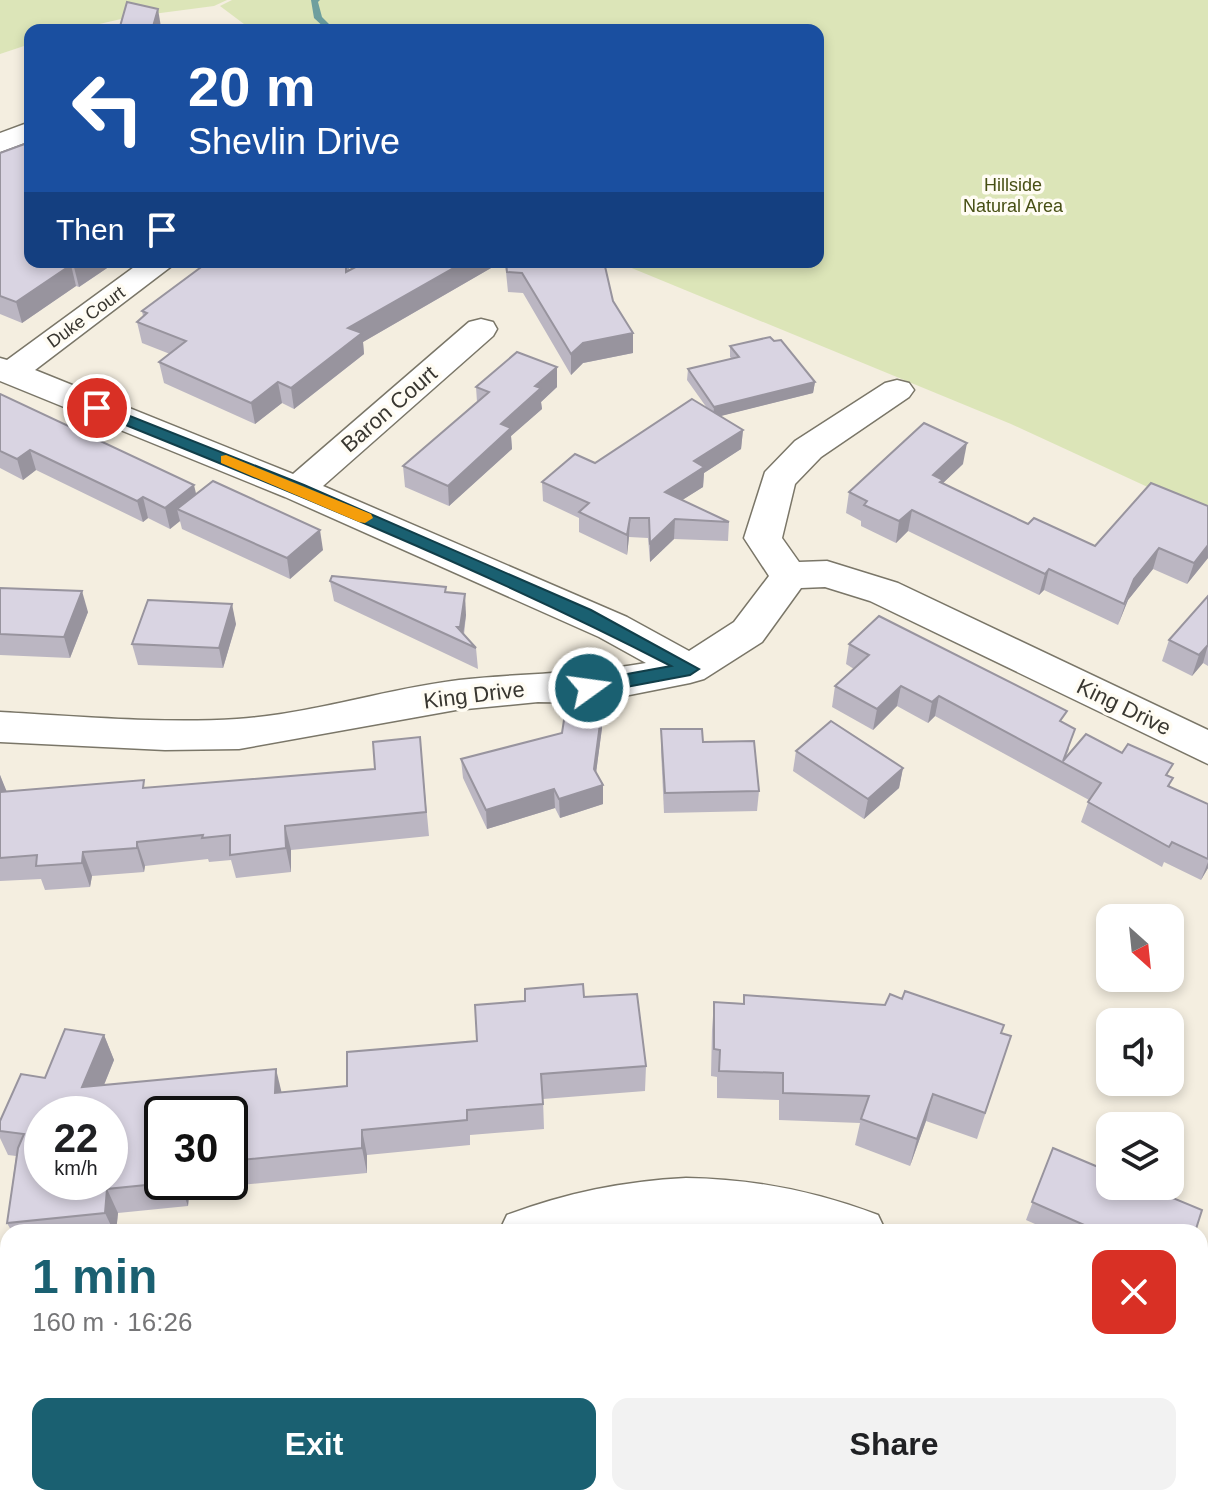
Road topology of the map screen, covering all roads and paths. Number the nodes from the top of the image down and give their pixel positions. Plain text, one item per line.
1 (24, 133) edge
2 (0, 143) edge
3 (152, 268) edge
4 (481, 329) dead end
5 (5, 370) edge
6 (897, 390) dead end
7 (298, 489) junction
8 (790, 575) junction
9 (690, 669) junction
10 (0, 727) edge
11 (1208, 748) edge
12 (753, 1217) edge
13 (556, 1224) edge
14 (840, 1224) edge

1 - 2 street
3 - 5 street, Duke Court
4 - 7 street, Baron Court
5 - 7 street
6 - 8 street
7 - 9 street
8 - 9 street, King Drive
8 - 11 street, King Drive
9 - 10 street, King Drive
12 - 13 street
12 - 14 street

